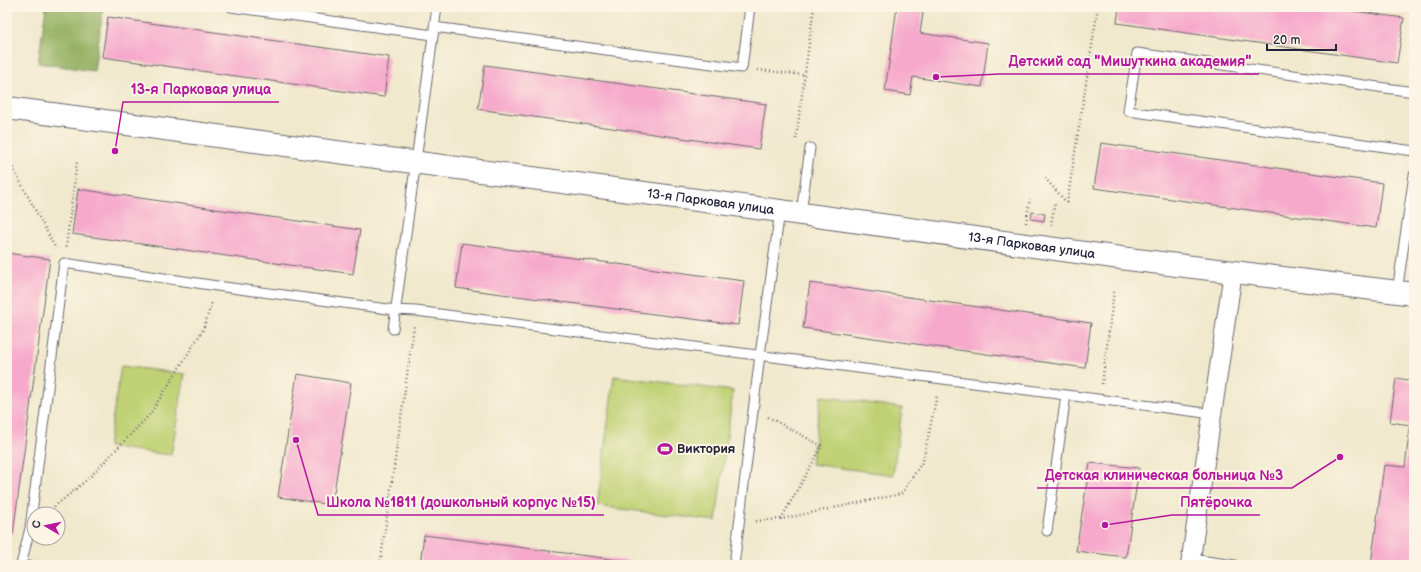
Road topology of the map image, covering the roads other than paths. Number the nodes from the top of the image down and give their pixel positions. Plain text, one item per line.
1 (231, 7) edge
2 (437, 7) edge
3 (750, 7) edge
4 (433, 31) junction
5 (1414, 92) edge
6 (7, 108) edge
7 (810, 148) dead end
8 (1414, 151) edge
9 (415, 163) junction
10 (1414, 175) edge
11 (790, 212) junction
12 (1233, 272) junction
13 (1405, 293) edge
14 (395, 310) junction
15 (393, 329) dead end
16 (760, 355) junction
17 (1066, 395) junction
18 (1213, 414) junction
19 (1047, 531) dead end
20 (1191, 562) edge
21 (21, 565) edge
22 (734, 565) edge
23 (1235, 565) edge

1 - 4 lane
2 - 4 lane
3 - 4 lane
4 - 9 lane
5 - 8 lane
6 - 9 street, 13-я Парковая улица
7 - 11 lane
9 - 11 street, 13-я Парковая улица
9 - 14 lane
10 - 13 lane
11 - 12 street, 13-я Парковая улица
11 - 16 lane
12 - 13 street, 13-я Парковая улица
12 - 18 street
14 - 15 lane
14 - 16 lane
14 - 21 lane
16 - 17 lane
16 - 22 lane
17 - 18 lane
17 - 19 lane
18 - 20 street
20 - 23 lane

